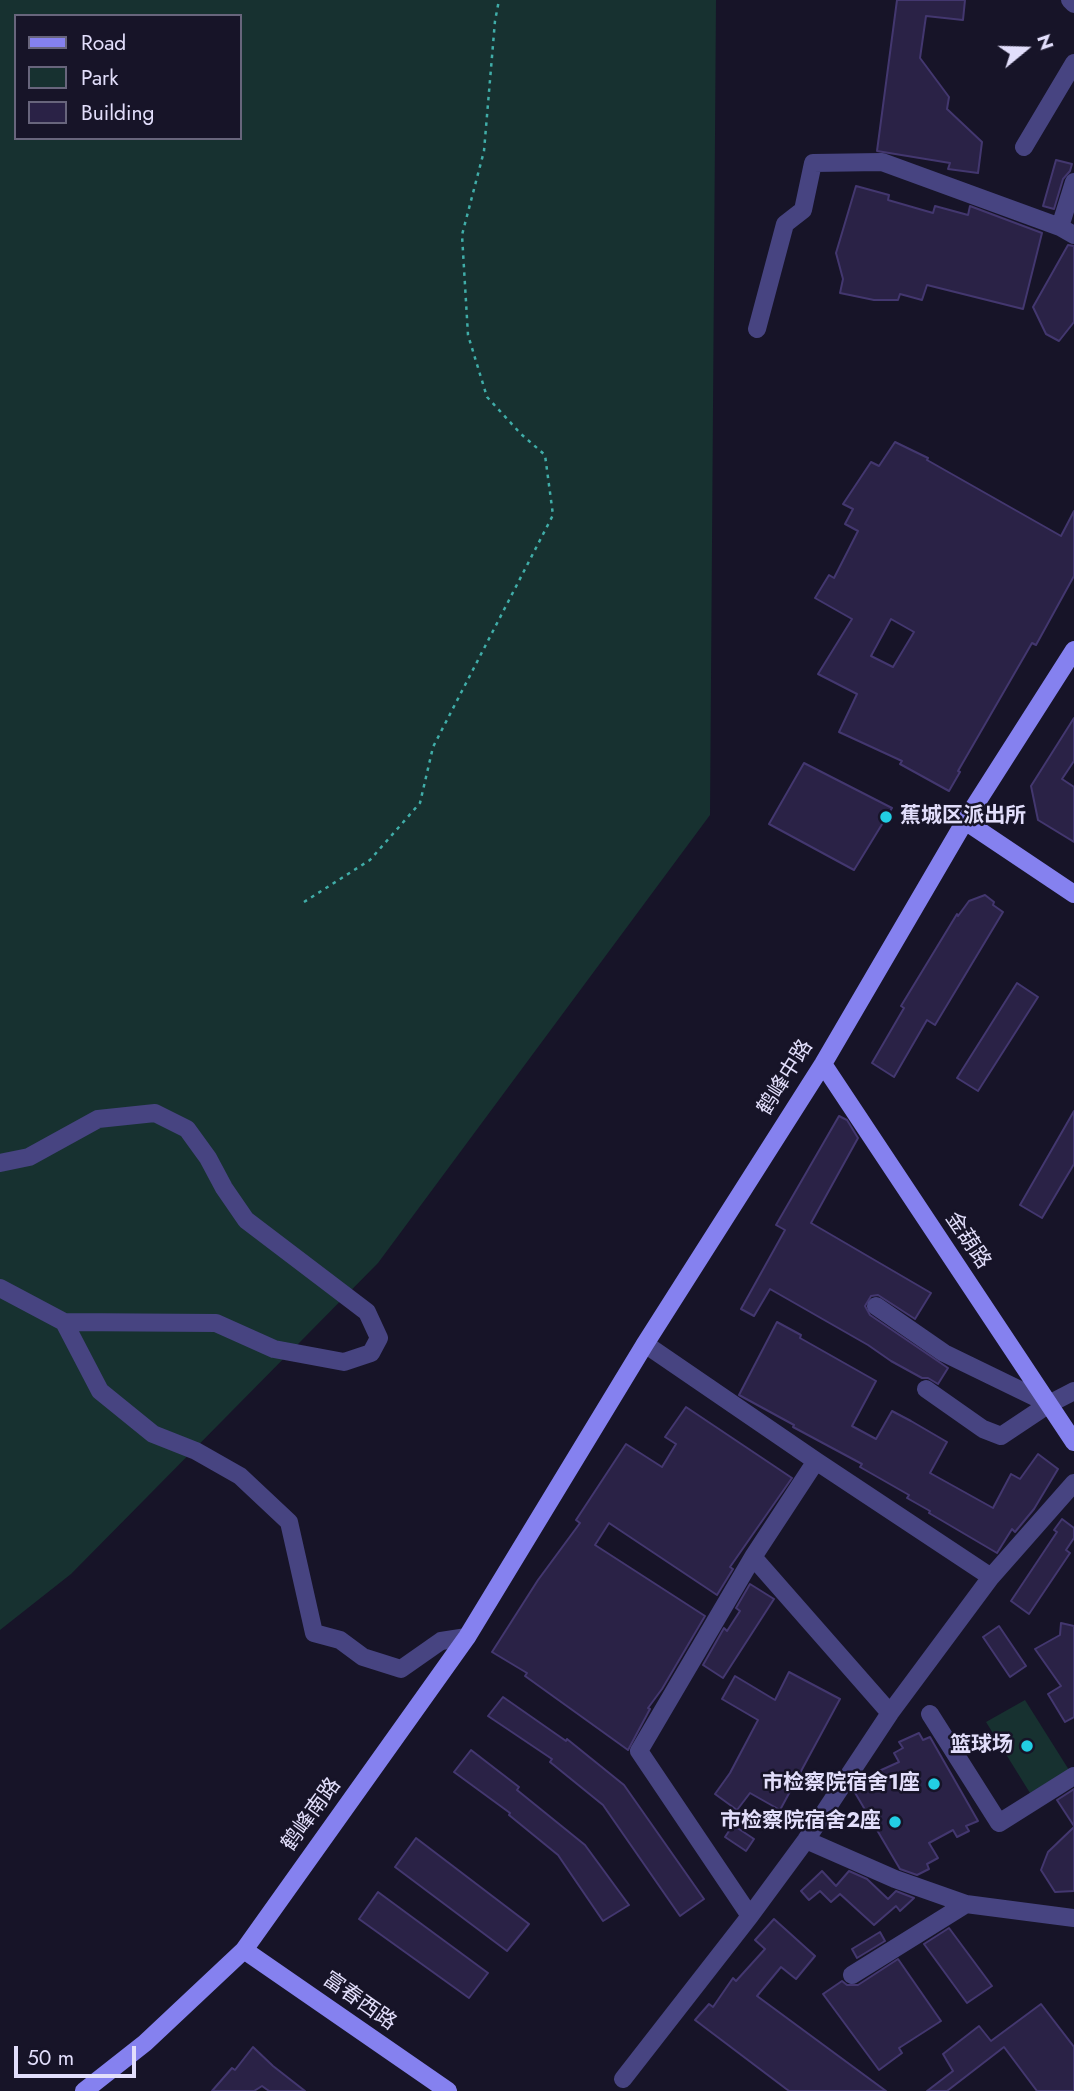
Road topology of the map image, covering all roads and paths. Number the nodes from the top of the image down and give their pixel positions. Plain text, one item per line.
1 (499, 0) edge
2 (1070, 0) edge
3 (1074, 4) edge
4 (1074, 63) edge
5 (1024, 147) dead end
6 (1074, 182) edge
7 (1067, 231) edge
8 (757, 329) dead end
9 (1074, 650) edge
10 (965, 821) junction
11 (1074, 894) edge
12 (304, 902) dead end
13 (823, 1064) junction
14 (0, 1163) edge
15 (0, 1288) edge
16 (876, 1306) dead end
17 (64, 1322) junction
18 (645, 1344) junction
19 (926, 1389) dead end
20 (1074, 1391) edge
21 (1049, 1405) junction
22 (1074, 1442) edge
23 (816, 1461) junction
24 (1074, 1483) edge
25 (533, 1528) joint
26 (753, 1557) junction
27 (991, 1577) junction
28 (467, 1637) junction
29 (890, 1713) junction
30 (930, 1714) dead end
31 (1074, 1776) edge
32 (806, 1840) junction
33 (966, 1904) junction
34 (750, 1916) junction
35 (1074, 1918) edge
36 (244, 1950) junction
37 (852, 1975) dead end
38 (623, 2079) dead end
39 (84, 2091) edge
40 (448, 2091) edge

1 - 12 path
2 - 3 street
4 - 5 street
6 - 7 street
7 - 8 street
9 - 10 street, 鹤峰中路
10 - 11 street
10 - 13 street, 鹤峰中路
13 - 18 street, 鹤峰中路
13 - 21 street, 金葫路
14 - 17 street
15 - 17 street
16 - 21 street
17 - 28 street
18 - 23 street
18 - 25 street, 鹤峰中路
19 - 21 street
20 - 21 street
21 - 22 street, 金葫路
23 - 26 street
23 - 27 street
24 - 27 street
25 - 28 street, 鹤峰南路
26 - 29 street
26 - 34 street
27 - 29 street
28 - 36 street, 鹤峰南路
29 - 32 street
30 - 31 street
32 - 33 street
32 - 34 street
33 - 35 street
33 - 37 street
34 - 38 street
36 - 39 street, 鹤峰南路
36 - 40 street, 富春西路

